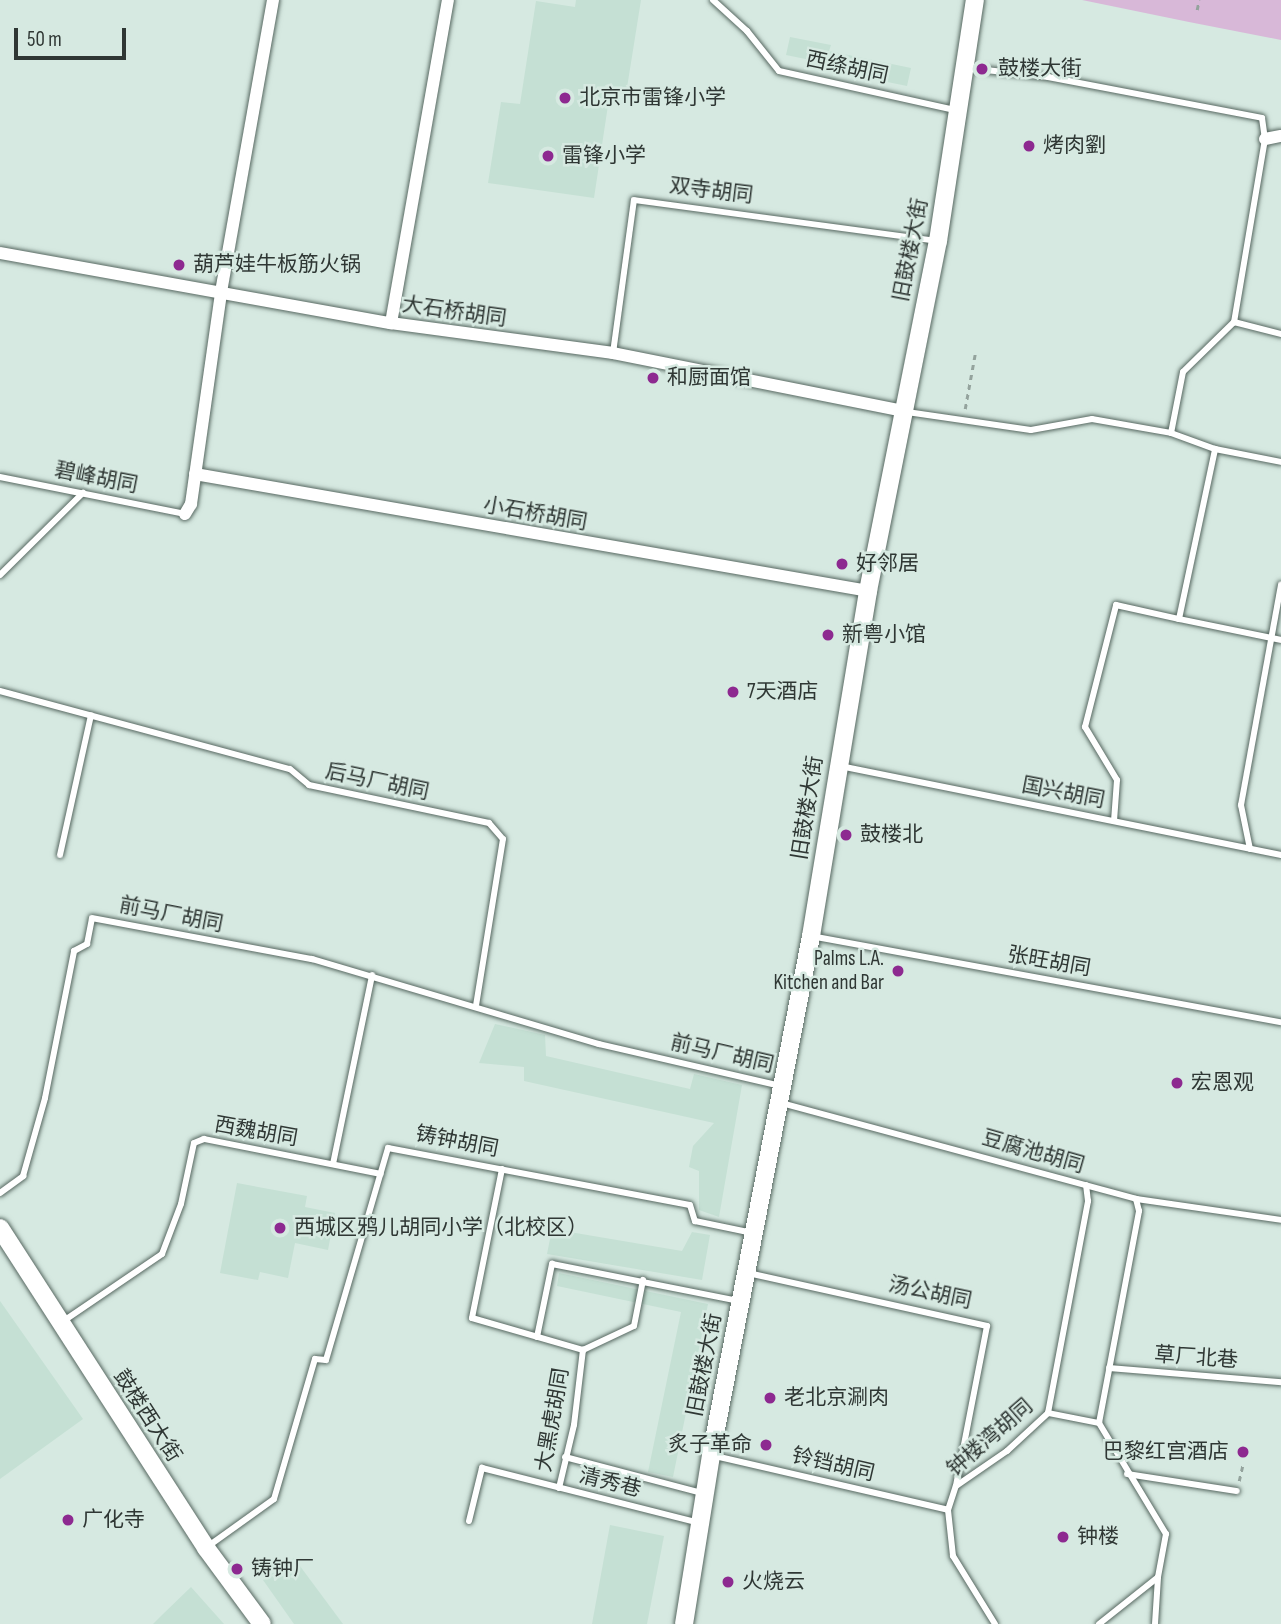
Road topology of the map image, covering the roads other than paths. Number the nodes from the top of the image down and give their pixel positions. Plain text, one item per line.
1 (273, 0) edge
2 (448, 0) edge
3 (713, 0) edge
4 (975, 0) edge
5 (961, 68) junction
6 (961, 111) junction
7 (1281, 136) edge
8 (1265, 139) junction
9 (938, 241) junction
10 (0, 253) edge
11 (220, 292) junction
12 (1234, 322) junction
13 (391, 323) junction
14 (1281, 334) edge
15 (612, 353) junction
16 (903, 411) junction
17 (1171, 433) junction
18 (1215, 449) junction
19 (1281, 462) edge
20 (195, 474) junction
21 (0, 477) edge
22 (83, 493) junction
23 (185, 514) joint
24 (0, 575) edge
25 (1281, 585) edge
26 (868, 591) junction
27 (1179, 619) junction
28 (1268, 638) junction
29 (1281, 640) edge
30 (0, 691) edge
31 (91, 715) junction
32 (838, 765) junction
33 (1114, 821) junction
34 (1250, 849) junction
35 (60, 855) dead end
36 (1281, 855) edge
37 (811, 936) junction
38 (372, 975) junction
39 (476, 1005) junction
40 (1281, 1022) edge
41 (781, 1095) junction
42 (332, 1164) junction
43 (502, 1169) junction
44 (381, 1174) junction
45 (1086, 1185) junction
46 (0, 1193) edge
47 (1136, 1199) junction
48 (1281, 1220) edge
49 (0, 1228) edge
50 (755, 1233) junction
51 (747, 1272) junction
52 (643, 1280) junction
53 (741, 1301) junction
54 (61, 1323) junction
55 (537, 1337) junction
56 (583, 1350) junction
57 (1109, 1368) junction
58 (1281, 1382) edge
59 (1048, 1413) junction
60 (1099, 1423) junction
61 (711, 1455) junction
62 (565, 1457) junction
63 (1127, 1474) junction
64 (956, 1486) junction
65 (559, 1488) junction
66 (1237, 1491) road end
67 (705, 1493) junction
68 (948, 1510) junction
69 (469, 1521) dead end
70 (701, 1523) junction
71 (206, 1548) junction
72 (1158, 1577) junction
73 (262, 1624) edge
74 (684, 1624) edge
75 (995, 1624) edge
76 (1099, 1624) edge
77 (1155, 1624) edge

1 - 11 street
2 - 13 street
3 - 6 lane, 西绦胡同
4 - 5 main road, 旧鼓楼大街
5 - 6 main road, 旧鼓楼大街
5 - 8 lane
6 - 9 main road, 旧鼓楼大街
7 - 8 street
8 - 12 lane
9 - 15 lane, 双寺胡同
9 - 16 main road, 旧鼓楼大街
10 - 11 street, 大石桥胡同
11 - 13 street, 大石桥胡同
11 - 20 street
12 - 14 lane
12 - 17 lane
13 - 15 street, 大石桥胡同
15 - 16 street, 大石桥胡同
16 - 17 lane
16 - 26 main road, 旧鼓楼大街
17 - 18 lane
18 - 19 lane
18 - 27 lane
20 - 23 street
20 - 26 street, 小石桥胡同
21 - 22 lane, 碧峰胡同
22 - 23 lane, 碧峰胡同
22 - 24 lane
25 - 28 lane
26 - 32 main road, 旧鼓楼大街
27 - 28 lane
27 - 33 lane
28 - 29 lane
28 - 34 lane
30 - 31 lane, 后马厂胡同
31 - 35 lane
31 - 39 lane, 后马厂胡同
32 - 33 lane, 国兴胡同
32 - 37 main road, 旧鼓楼大街
33 - 34 lane, 国兴胡同
34 - 36 lane, 国兴胡同
37 - 40 lane, 张旺胡同
37 - 41 main road, 旧鼓楼大街
38 - 39 lane, 前马厂胡同
38 - 42 lane
38 - 46 lane, 前马厂胡同
39 - 41 lane, 前马厂胡同
41 - 45 lane, 豆腐池胡同
41 - 50 main road, 旧鼓楼大街
42 - 44 lane, 西魏胡同
42 - 54 lane, 西魏胡同
43 - 44 lane, 铸钟胡同
43 - 50 lane, 铸钟胡同
43 - 55 lane
44 - 71 lane, 铸钟胡同
45 - 47 lane, 豆腐池胡同
45 - 59 lane, 钟楼湾胡同
47 - 48 lane, 豆腐池胡同
47 - 57 lane
49 - 54 main road, 鼓楼西大街
50 - 51 main road, 旧鼓楼大街
51 - 53 main road, 旧鼓楼大街
51 - 64 lane, 汤公胡同
52 - 53 lane
52 - 55 lane
52 - 56 lane, 大黑虎胡同
53 - 61 main road, 旧鼓楼大街
54 - 71 main road, 鼓楼西大街
55 - 56 lane
56 - 62 lane, 大黑虎胡同
57 - 58 lane, 草厂北巷
57 - 60 lane
59 - 60 lane
59 - 64 lane, 钟楼湾胡同
60 - 63 lane
61 - 67 main road, 旧鼓楼大街
61 - 68 lane, 铃铛胡同
62 - 65 lane, 大黑虎胡同
62 - 67 lane
63 - 66 lane
63 - 72 lane
64 - 68 lane, 钟楼湾胡同
65 - 69 lane, 清秀巷
65 - 70 lane, 清秀巷
67 - 70 main road, 旧鼓楼大街
68 - 75 lane, 钟楼湾胡同
70 - 74 main road, 旧鼓楼大街
71 - 73 main road, 鼓楼西大街
72 - 76 lane
72 - 77 lane

